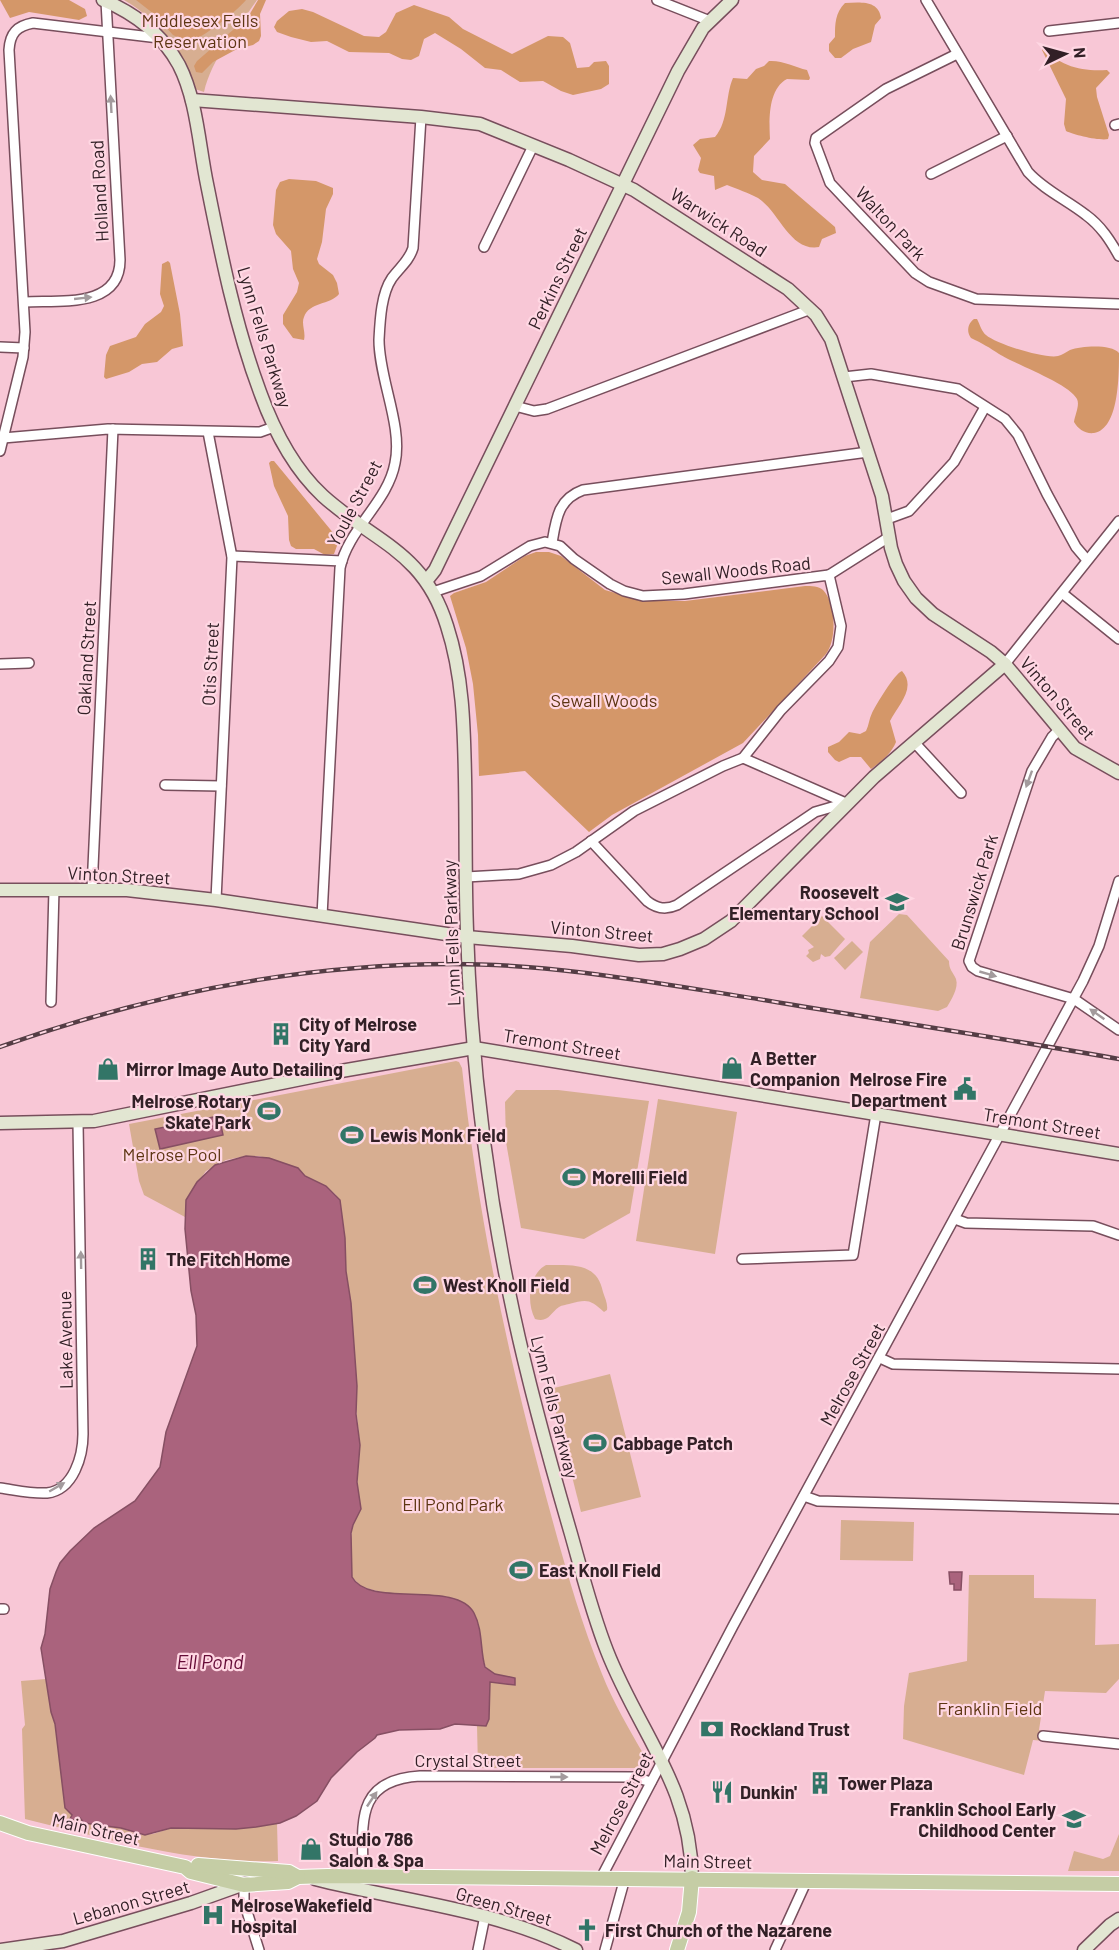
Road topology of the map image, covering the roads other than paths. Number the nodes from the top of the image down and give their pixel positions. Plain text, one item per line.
1 (657, 0) edge
2 (732, 0) edge
3 (926, 0) edge
4 (104, 1) edge
5 (710, 21) junction
6 (1119, 23) edge
7 (1049, 31) dead end
8 (106, 32) junction
9 (159, 38) junction
10 (957, 54) junction
11 (192, 100) junction
12 (421, 117) junction
13 (1007, 136) junction
14 (533, 146) junction
15 (931, 174) dead end
16 (623, 184) junction
17 (484, 247) dead end
18 (1119, 256) edge
19 (25, 302) junction
20 (1119, 304) edge
21 (811, 309) junction
22 (0, 347) edge
23 (24, 348) junction
24 (844, 377) junction
25 (515, 406) junction
26 (985, 407) junction
27 (274, 427) junction
28 (113, 429) junction
29 (208, 432) junction
30 (3, 438) junction
31 (0, 451) edge
32 (868, 452) junction
33 (887, 519) junction
34 (1119, 521) edge
35 (361, 524) junction
36 (889, 537) junction
37 (552, 543) junction
38 (232, 556) junction
39 (1087, 560) junction
40 (342, 561) junction
41 (829, 575) junction
42 (427, 580) junction
43 (433, 592) junction
44 (1062, 593) junction
45 (1119, 639) edge
46 (29, 663) dead end
47 (0, 664) edge
48 (1005, 664) junction
49 (1059, 730) junction
50 (914, 742) junction
51 (742, 758) junction
52 (1119, 773) edge
53 (165, 785) dead end
54 (221, 786) junction
55 (961, 793) dead end
56 (846, 803) junction
57 (591, 842) junction
58 (466, 877) junction
59 (1119, 881) edge
60 (54, 889) junction
61 (92, 889) junction
62 (0, 890) edge
63 (216, 900) junction
64 (322, 916) junction
65 (467, 937) junction
66 (1074, 999) junction
67 (51, 1002) dead end
68 (1119, 1030) edge
69 (474, 1048) junction
70 (876, 1114) junction
71 (0, 1123) edge
72 (78, 1123) junction
73 (1000, 1134) junction
74 (1119, 1154) edge
75 (955, 1219) junction
76 (1119, 1235) edge
77 (742, 1259) dead end
78 (880, 1358) junction
79 (1119, 1369) edge
80 (0, 1488) edge
81 (804, 1496) junction
82 (1119, 1509) edge
83 (1043, 1736) dead end
84 (1119, 1744) edge
85 (662, 1761) junction
86 (651, 1782) junction
87 (0, 1823) edge
88 (184, 1868) junction
89 (267, 1871) junction
90 (363, 1876) junction
91 (398, 1876) junction
92 (301, 1877) junction
93 (601, 1878) junction
94 (625, 1878) junction
95 (692, 1878) junction
96 (807, 1880) junction
97 (1119, 1884) edge
98 (244, 1885) junction
99 (419, 1902) junction
100 (1119, 1910) edge
101 (485, 1916) junction
102 (1114, 1922) edge
103 (0, 1950) edge
104 (259, 1950) edge
105 (478, 1950) edge
106 (576, 1950) edge
107 (605, 1950) edge
108 (677, 1950) edge
109 (775, 1950) edge
110 (1084, 1950) edge

1 - 5 street
2 - 5 main road, Perkins Street
3 - 10 street
4 - 8 street, Holland Road
4 - 9 main road, Lynn Fells Parkway
5 - 16 main road, Perkins Street
6 - 7 street
8 - 9 street
19 -> 8 street, Holland Road
8 - 19 street
9 - 11 main road, Lynn Fells Parkway
10 - 13 street
10 - 20 street, Walton Park
11 - 12 main road, Warwick Road
11 - 27 main road, Lynn Fells Parkway
12 - 14 main road, Warwick Road
12 - 35 street, Youle Street
13 - 15 street
13 - 18 street
14 - 16 main road, Warwick Road
14 - 17 street
16 - 21 main road, Warwick Road
16 - 25 main road, Perkins Street
19 - 23 street
21 - 24 main road, Warwick Road
21 - 25 street
22 - 23 street
23 - 30 street
24 - 26 street
24 - 32 main road, Warwick Road
25 - 42 main road, Perkins Street
26 - 33 street
26 - 39 street
27 - 29 street
27 - 35 main road, Lynn Fells Parkway
28 - 29 street
28 - 30 street
28 - 61 street, Oakland Street
29 - 38 street, Otis Street
30 - 31 street
32 - 33 main road, Warwick Road
32 - 37 street
33 - 36 main road, Warwick Road
34 - 39 street
35 - 40 street, Youle Street
35 - 42 main road, Lynn Fells Parkway
36 - 41 street
36 - 48 main road, Warwick Road
37 - 41 street, Sewall Woods Road
37 - 43 street
38 - 40 street
38 - 54 street, Otis Street
39 - 44 street
40 - 64 street, Youle Street
41 - 51 street, Sewall Woods Road
42 - 43 main road, Lynn Fells Parkway
43 - 58 main road, Lynn Fells Parkway
44 - 45 street
44 - 48 street
46 - 47 street
48 - 49 main road, Vinton Street
48 - 50 main road, Vinton Street
49 - 52 main road, Vinton Street
49 -> 66 street, Brunswick Park
50 - 55 street
50 - 56 main road, Vinton Street
51 - 56 street
51 - 57 street, Sewall Woods Road
53 - 54 street
54 - 63 street, Otis Street
56 - 57 street
56 - 65 main road, Vinton Street
57 - 58 street, Sewall Woods Road
58 - 65 main road, Lynn Fells Parkway
59 - 66 street, Melrose Street
60 - 61 main road, Vinton Street
60 - 62 main road, Vinton Street
60 - 67 street
61 - 63 main road, Vinton Street
63 - 64 main road, Vinton Street
64 - 65 main road, Vinton Street
65 - 69 main road, Lynn Fells Parkway
68 -> 66 street
66 - 73 street, Melrose Street
69 - 70 main road, Tremont Street
69 - 72 main road, Tremont Street
69 - 85 main road, Lynn Fells Parkway
70 - 73 main road, Tremont Street
70 - 77 street
71 - 72 main road, Tremont Street
80 -> 72 street, Lake Avenue
73 - 74 main road, Tremont Street
73 - 75 street, Melrose Street
75 - 76 street
75 - 78 street, Melrose Street
78 - 79 street
78 - 81 street, Melrose Street
81 - 82 street
81 - 85 street, Melrose Street
83 - 84 street
85 - 86 street, Melrose Street
85 - 95 main road, Lynn Fells Parkway
90 -> 86 street, Crystal Street
86 - 93 street, Melrose Street
87 - 88 main road, Main Street
88 - 89 main road, Main Street
88 - 98 main road, Main Street
89 - 92 main road, Main Street
89 - 98 main road, Lebanon Street
90 - 91 main road, Main Street
90 - 92 main road, Main Street
91 - 93 main road, Main Street
91 - 99 main road
92 - 98 main road, Main Street
92 - 99 main road, Green Street
93 - 94 main road, Main Street
94 - 95 main road, Main Street
94 - 107 street
95 - 96 main road, Main Street
95 - 108 main road, Lynn Fells Parkway
96 - 97 main road, Main Street
96 - 109 street
98 - 103 main road, Lebanon Street
98 - 104 street
99 - 101 main road, Green Street
100 - 102 main road
101 - 105 street
101 - 106 main road, Green Street
102 - 110 main road

